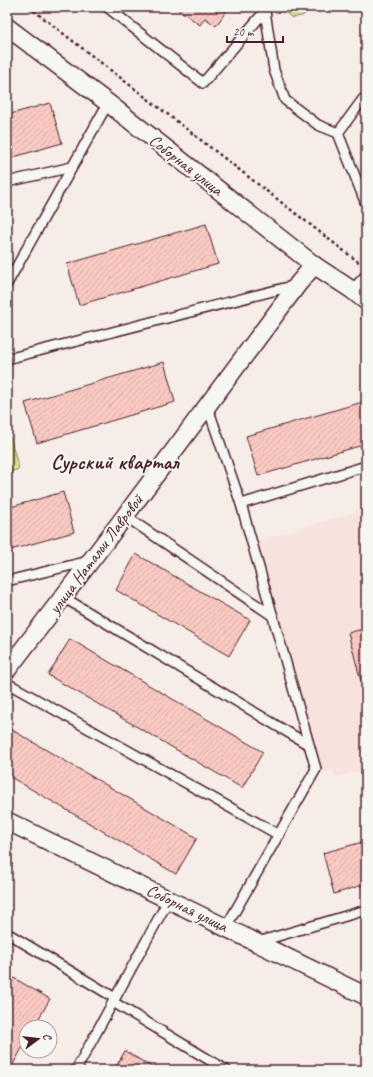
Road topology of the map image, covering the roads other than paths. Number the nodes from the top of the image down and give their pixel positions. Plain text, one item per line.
1 (107, 7) edge
2 (266, 9) edge
3 (7, 27) edge
4 (366, 99) edge
5 (108, 103) junction
6 (338, 133) junction
7 (72, 167) junction
8 (7, 182) edge
9 (366, 204) edge
10 (314, 265) junction
11 (366, 275) edge
12 (7, 284) edge
13 (298, 284) junction
14 (352, 290) junction
15 (366, 301) edge
16 (7, 359) edge
17 (207, 405) junction
18 (366, 466) edge
19 (241, 504) junction
20 (125, 516) junction
21 (91, 561) junction
22 (7, 581) edge
23 (63, 597) junction
24 (273, 616) junction
25 (7, 670) edge
26 (7, 683) edge
27 (309, 745) junction
28 (7, 821) edge
29 (279, 835) junction
30 (169, 899) junction
31 (366, 910) edge
32 (226, 927) junction
33 (7, 933) edge
34 (257, 942) junction
35 (366, 996) edge
36 (114, 1000) junction
37 (76, 1070) edge
38 (226, 1070) edge

1 - 2 lane
2 - 6 lane
3 - 5 street, Соборная улица
4 - 6 lane
5 - 7 lane
5 - 10 street, Соборная улица
6 - 9 lane
7 - 8 lane
7 - 12 lane
10 - 13 street, улица Натальи Лавровой
10 - 14 street, Соборная улица
11 - 14 lane
13 - 16 lane
13 - 17 street, улица Натальи Лавровой
14 - 15 street, Соборная улица
17 - 19 lane
17 - 20 street, улица Натальи Лавровой
18 - 19 lane
19 - 24 lane
20 - 21 street, улица Натальи Лавровой
20 - 24 lane
21 - 22 lane
21 - 23 street, улица Натальи Лавровой
23 - 25 street, улица Натальи Лавровой
23 - 27 lane
24 - 27 lane
26 - 29 lane
27 - 29 lane
28 - 30 street, Соборная улица
29 - 32 lane
30 - 32 street, Соборная улица
30 - 36 lane
31 - 34 lane
32 - 34 street, Соборная улица
33 - 36 lane
34 - 35 street, Соборная улица
36 - 37 lane
36 - 38 lane

